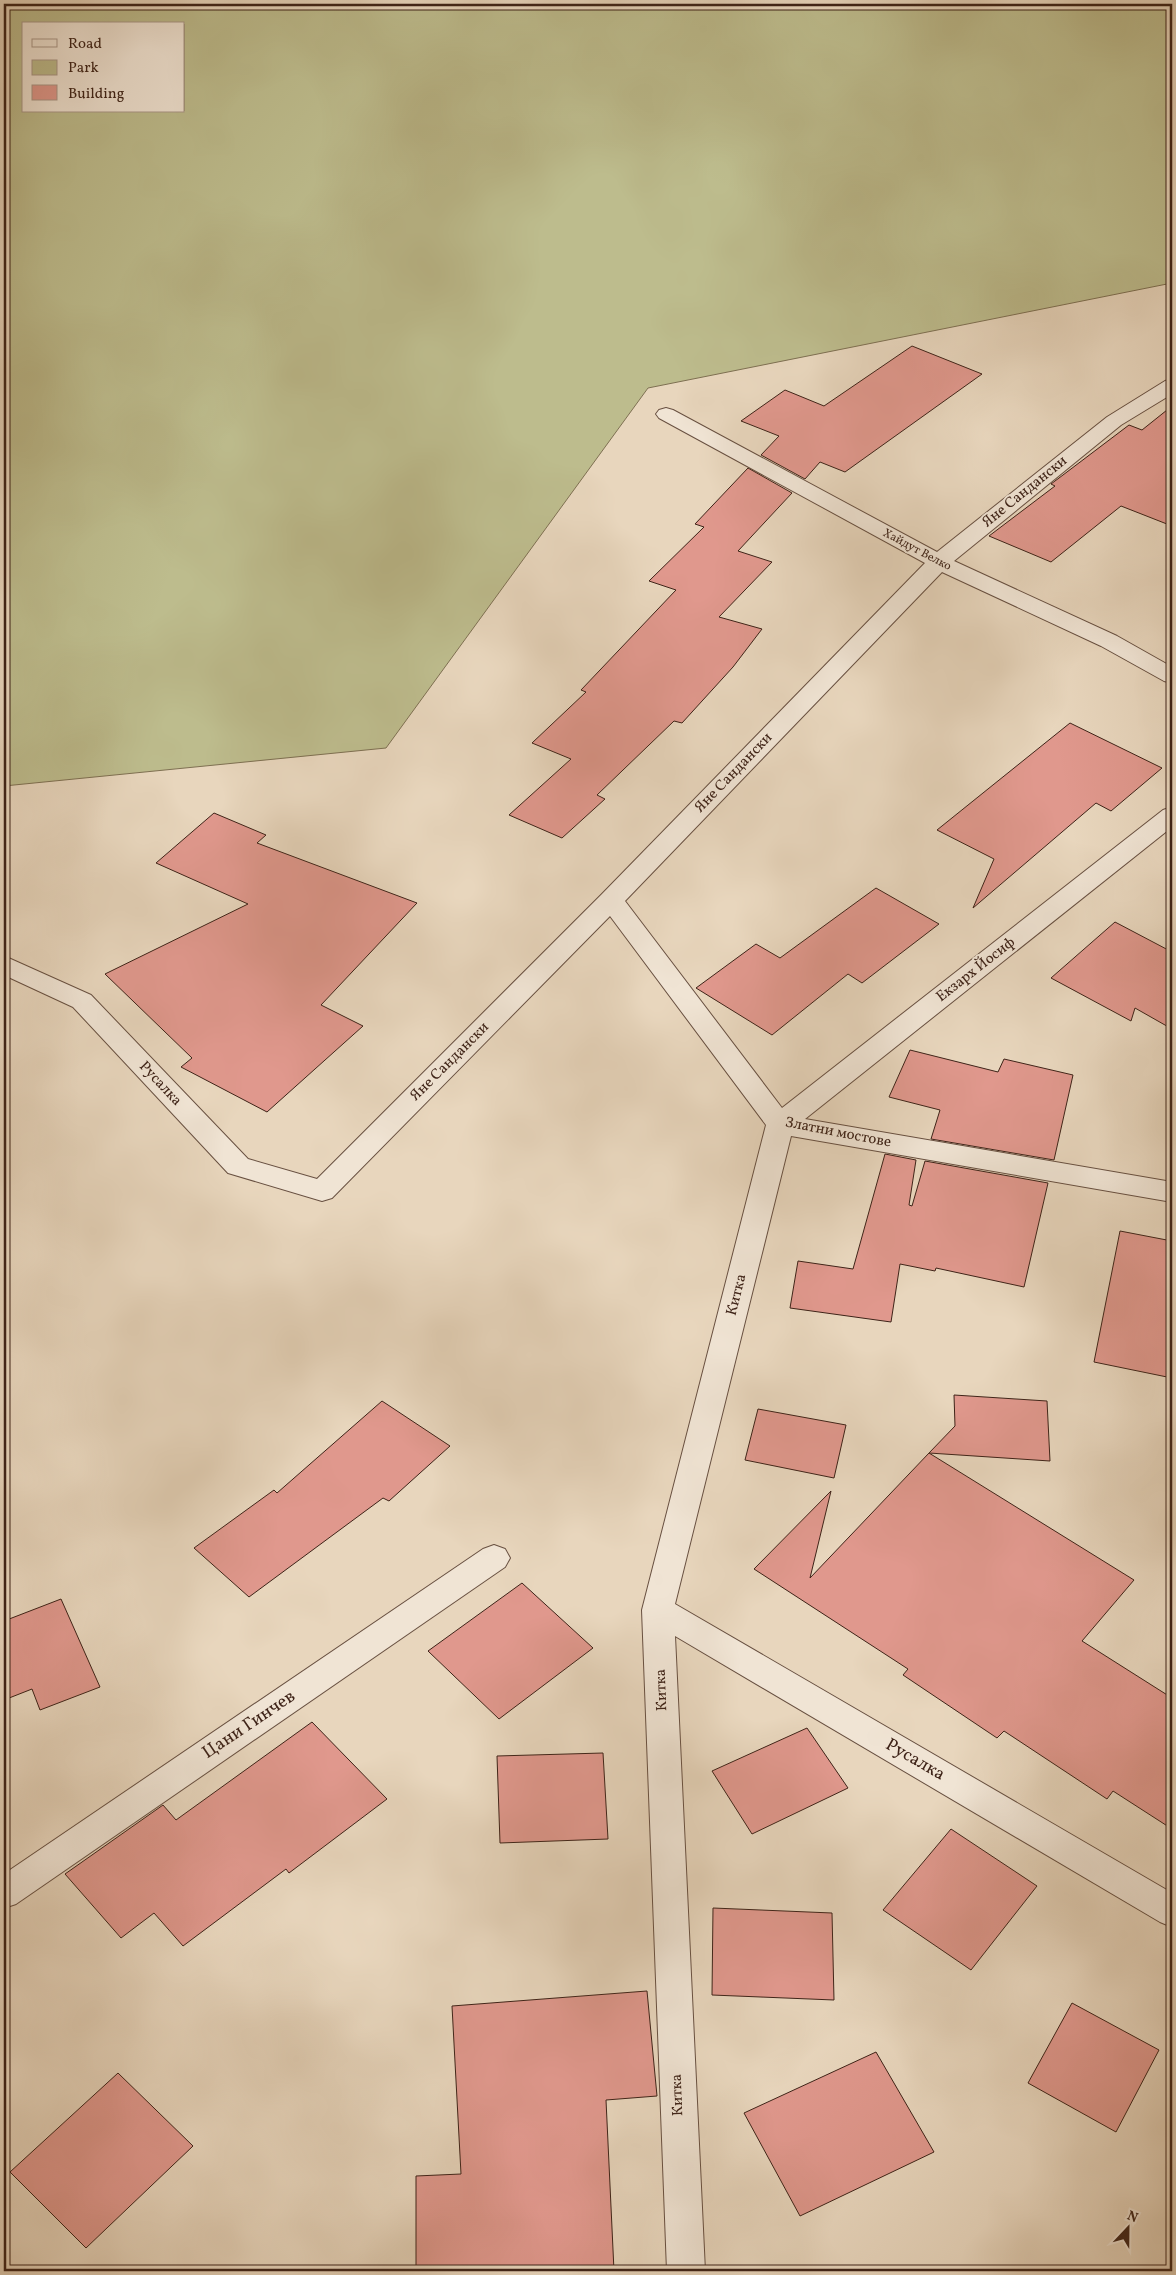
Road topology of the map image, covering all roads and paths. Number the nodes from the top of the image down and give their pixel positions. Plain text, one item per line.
1 (1172, 385) edge
2 (666, 414) dead end
3 (939, 562) junction
4 (1172, 676) edge
5 (1172, 815) edge
6 (611, 900) junction
7 (4, 965) edge
8 (780, 1124) junction
9 (322, 1191) joint
10 (1172, 1192) edge
11 (494, 1558) dead end
12 (658, 1610) junction
13 (4, 1892) edge
14 (1170, 1908) edge
15 (686, 2271) edge

1 - 3 street, Яне Сандански
2 - 3 street, Хайдут Велко
3 - 4 street, Хайдут Велко
3 - 6 street, Яне Сандански
5 - 8 street, Екзарх Йосиф
6 - 8 street, Златни мостове
6 - 9 street, Яне Сандански
7 - 9 street, Русалка
8 - 10 street, Златни мостове
8 - 12 street, Китка
11 - 13 street, Цани Гинчев
12 - 14 street, Русалка
12 - 15 street, Китка

